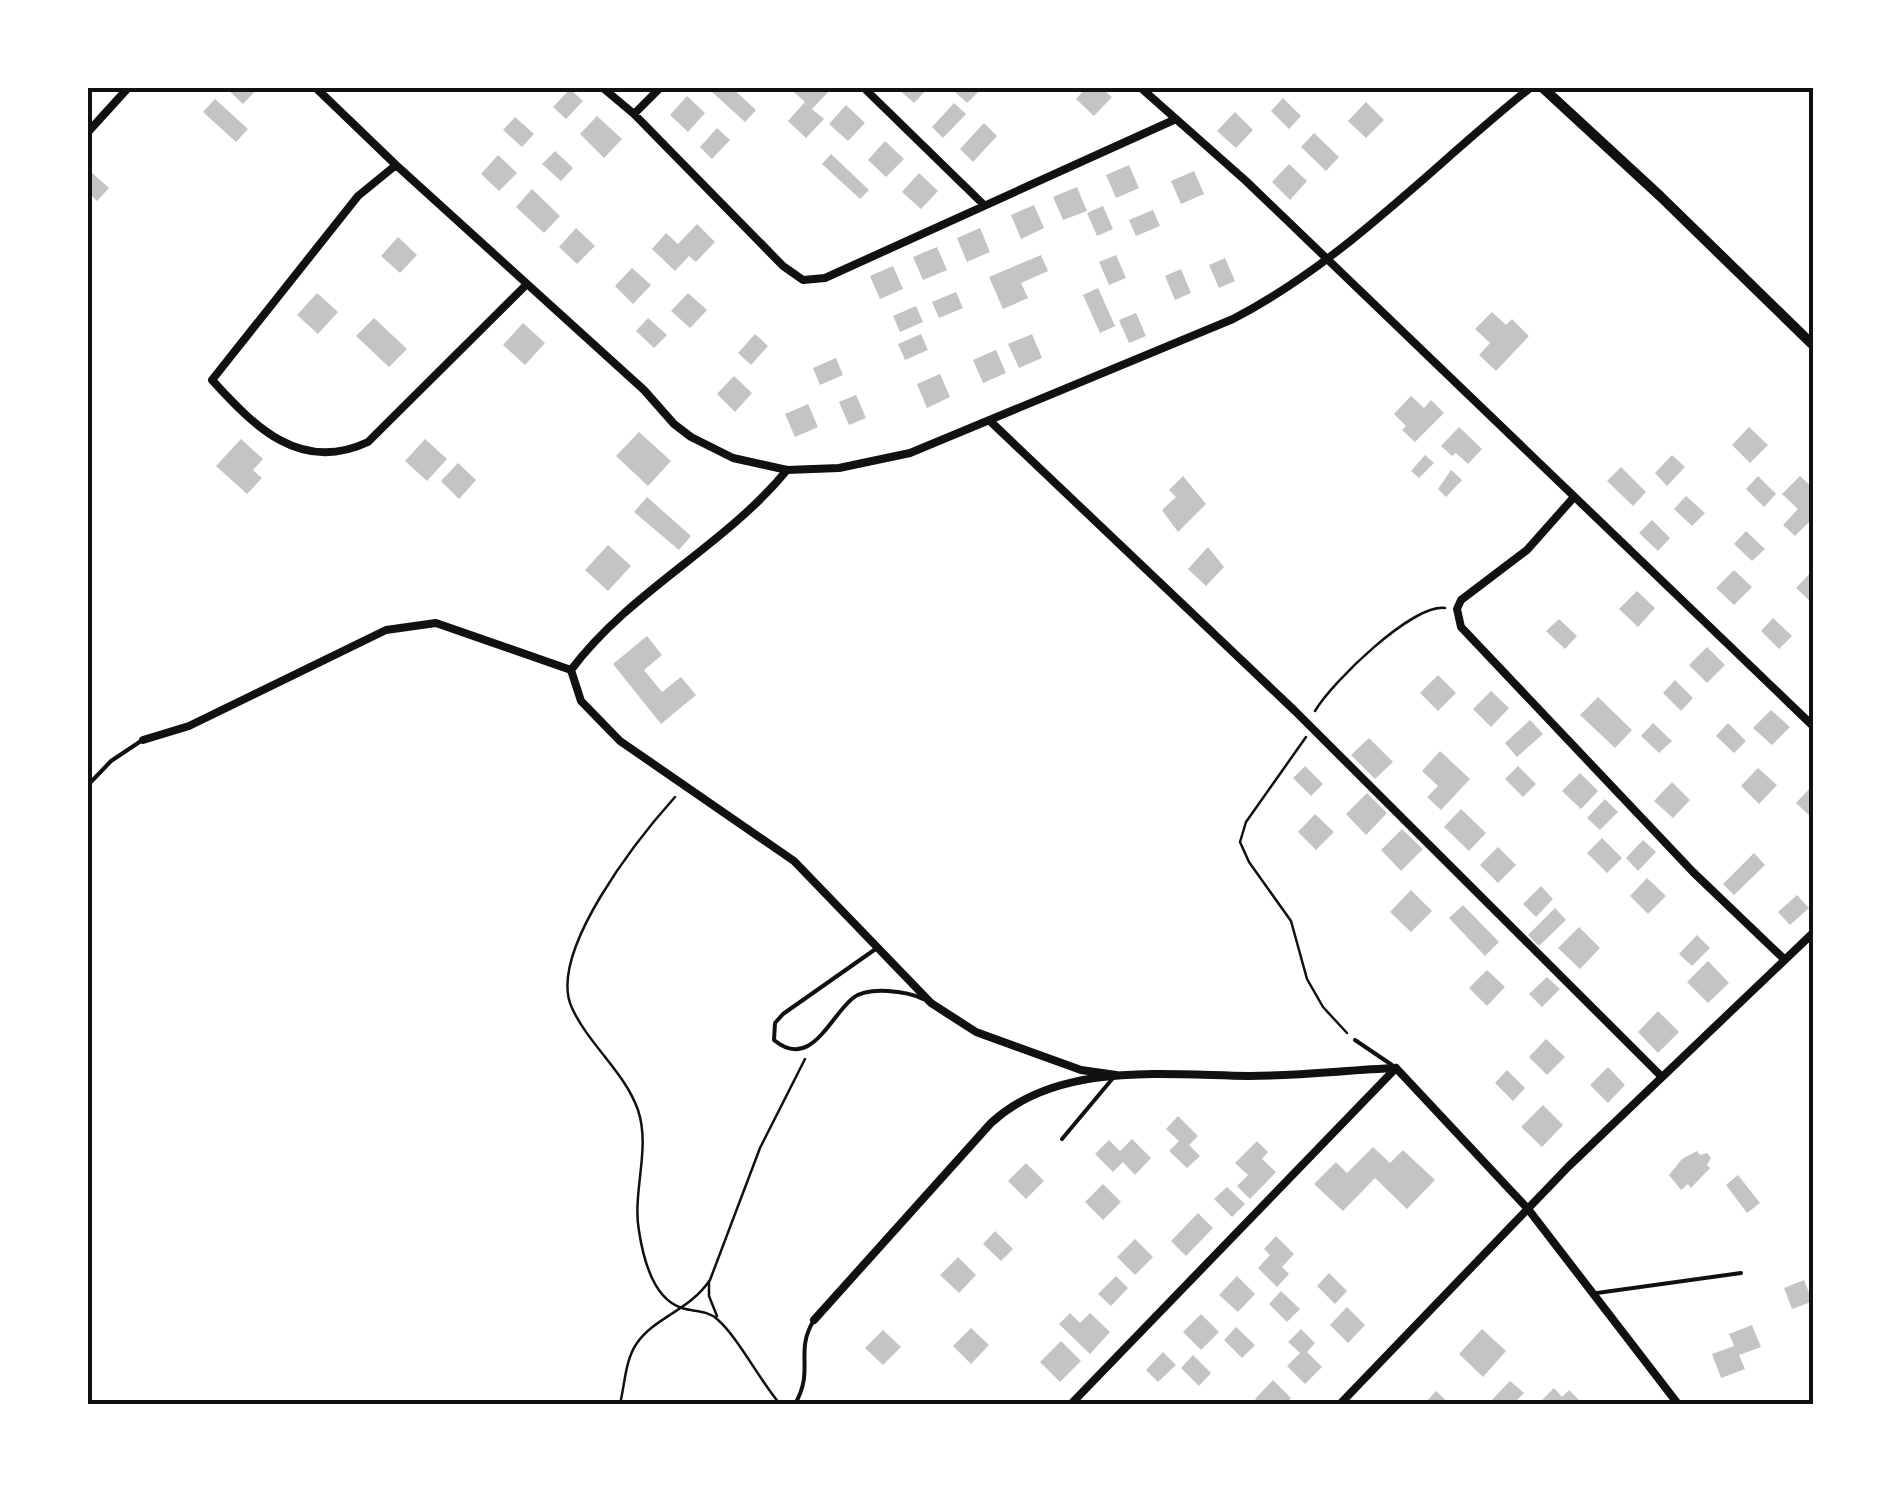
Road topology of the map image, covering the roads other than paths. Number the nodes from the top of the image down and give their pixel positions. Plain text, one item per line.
1 (128, 88) edge
2 (317, 88) edge
3 (603, 88) edge
4 (660, 88) edge
5 (864, 88) edge
6 (1142, 88) edge
7 (1530, 88) edge
8 (1542, 88) edge
9 (634, 114) junction
10 (1176, 119) junction
11 (88, 132) edge
12 (396, 165) junction
13 (984, 204) junction
14 (1327, 260) junction
15 (527, 284) junction
16 (1814, 346) edge
17 (990, 421) junction
18 (787, 470) junction
19 (1574, 497) junction
20 (571, 670) junction
21 (1814, 727) edge
22 (143, 740) joint
23 (88, 785) edge
24 (1814, 932) edge
25 (879, 947) junction
26 (1784, 959) junction
27 (932, 1003) junction
28 (1354, 1040) road end
29 (1396, 1068) junction
30 (1116, 1075) junction
31 (1662, 1077) junction
32 (1062, 1139) dead end
33 (1528, 1209) junction
34 (1741, 1273) dead end
35 (1591, 1294) junction
36 (814, 1320) joint
37 (795, 1404) edge
38 (1070, 1404) edge
39 (1340, 1404) edge
40 (1678, 1404) edge

1 - 11 street
2 - 12 street
3 - 9 street
4 - 9 street
5 - 13 street
6 - 10 street
7 - 14 street
8 - 16 street
9 - 13 street
10 - 13 street
10 - 14 street
12 - 15 street
12 - 15 street
14 - 17 street
14 - 19 street
15 - 18 street
17 - 18 street
17 - 31 street
18 - 20 street
19 - 21 street
19 - 26 street
20 - 22 street
20 - 25 street
22 - 23 lane
24 - 26 street
25 - 27 street
25 - 27 lane
26 - 31 street
27 - 30 street
28 - 29 lane
29 - 30 street
29 - 33 street
29 - 38 street
30 - 32 lane
30 - 36 street
31 - 33 street
33 - 35 street
33 - 39 street
34 - 35 lane
35 - 40 street
36 - 37 lane

